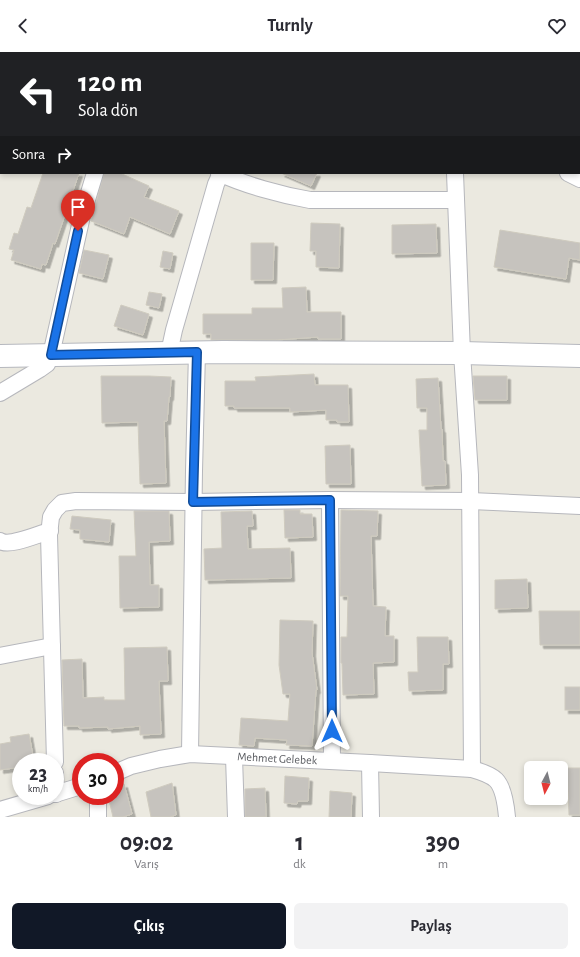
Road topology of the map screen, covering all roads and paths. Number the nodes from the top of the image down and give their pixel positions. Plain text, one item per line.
1 (95, 174) edge
2 (220, 174) edge
3 (222, 174) edge
4 (455, 174) edge
5 (570, 174) edge
6 (580, 179) edge
7 (456, 200) junction
8 (197, 352) junction
9 (169, 353) junction
10 (462, 353) junction
11 (51, 355) junction
12 (0, 356) edge
13 (580, 356) edge
14 (0, 393) edge
15 (330, 500) junction
16 (471, 501) junction
17 (193, 502) junction
18 (580, 506) edge
19 (50, 531) junction
20 (0, 541) edge
21 (52, 646) junction
22 (0, 656) edge
23 (55, 753) edge
24 (190, 754) junction
25 (234, 757) junction
26 (332, 761) junction
27 (370, 763) junction
28 (124, 769) edge
29 (472, 770) junction
30 (18, 805) edge
31 (98, 805) edge
32 (0, 810) edge
33 (98, 817) edge
34 (236, 817) edge
35 (371, 817) edge
36 (507, 817) edge

1 - 11 street
2 - 9 street
3 - 7 street
4 - 7 street
5 - 6 street
7 - 10 street
8 - 9 street
8 - 10 street
8 - 17 street
9 - 11 street
10 - 13 street
10 - 16 street
11 - 12 street
11 - 14 street
15 - 16 street
15 - 17 street
15 - 26 street
16 - 18 street
16 - 29 street
17 - 19 street
17 - 24 street
19 - 20 street
19 - 21 street
21 - 22 street
21 - 23 street
24 - 25 street, Mehmet Gelebek
24 - 28 street, Mehmet Gelebek
25 - 26 street, Mehmet Gelebek
25 - 34 street
26 - 27 street, Mehmet Gelebek
27 - 29 street, Mehmet Gelebek
27 - 35 street
29 - 36 street, Mehmet Gelebek
30 - 32 street
31 - 33 street

